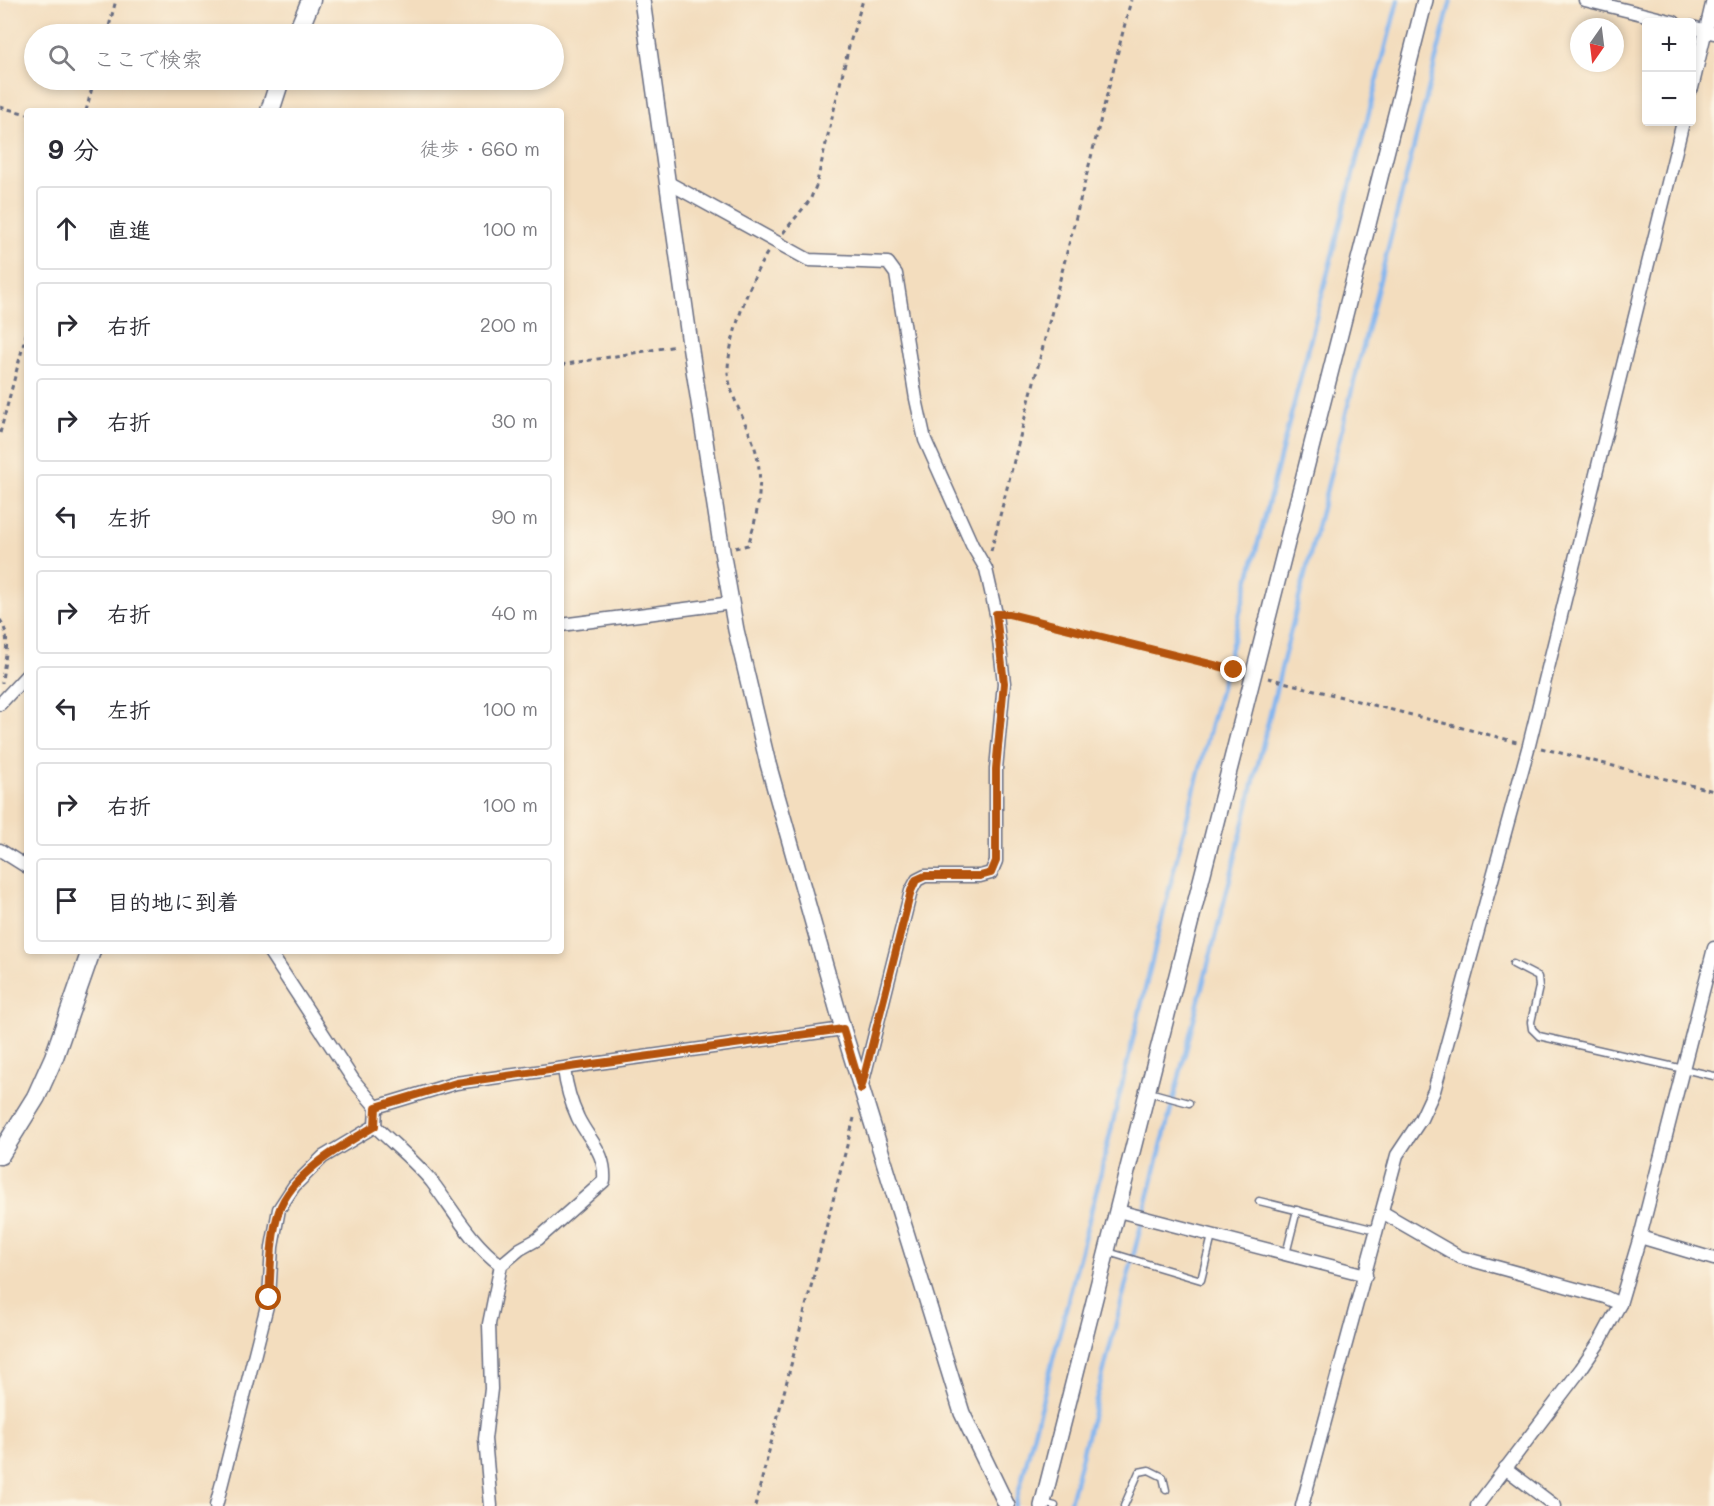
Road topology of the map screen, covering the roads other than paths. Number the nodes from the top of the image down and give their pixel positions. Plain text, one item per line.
1 (311, 0) edge
2 (642, 0) edge
3 (1425, 0) edge
4 (1585, 0) edge
5 (1713, 0) edge
6 (1658, 18) edge
7 (301, 24) edge
8 (1710, 32) edge
9 (1696, 76) edge
10 (277, 90) edge
11 (271, 108) edge
12 (1682, 126) edge
13 (667, 182) junction
14 (732, 603) junction
15 (564, 625) edge
16 (24, 678) edge
17 (3, 700) edge
18 (0, 850) edge
19 (24, 865) edge
20 (1714, 948) edge
21 (90, 954) edge
22 (270, 954) edge
23 (1513, 964) dead end
24 (843, 1029) junction
25 (1684, 1068) junction
26 (564, 1069) junction
27 (1714, 1076) edge
28 (861, 1089) junction
29 (1148, 1092) junction
30 (1187, 1103) dead end
31 (376, 1107) junction
32 (375, 1126) junction
33 (0, 1155) edge
34 (1259, 1201) dead end
35 (1297, 1210) junction
36 (1118, 1211) junction
37 (1382, 1212) junction
38 (1376, 1230) junction
39 (1212, 1236) junction
40 (1640, 1236) junction
41 (1108, 1252) junction
42 (1286, 1254) junction
43 (1714, 1259) edge
44 (501, 1265) junction
45 (1366, 1275) junction
46 (1620, 1304) junction
47 (1505, 1468) junction
48 (1166, 1490) dead end
49 (1047, 1505) edge
50 (216, 1506) edge
51 (491, 1506) edge
52 (1006, 1506) edge
53 (1124, 1506) edge
54 (1302, 1506) edge
55 (1477, 1506) edge
56 (1555, 1506) edge

1 - 7 main road
2 - 13 street
3 - 29 street
4 - 6 street
5 - 8 street
8 - 9 street
10 - 11 main road
12 - 37 street
13 - 14 street
13 - 28 street
14 - 15 street
14 - 24 street
16 - 17 street
18 - 19 street
20 - 25 street
21 - 33 main road
22 - 31 street
23 - 25 lane
24 - 26 street
24 - 28 street
25 - 27 lane
25 - 40 street
26 - 31 street
26 - 44 street
28 - 52 street
29 - 30 lane
29 - 36 street
31 - 32 street
32 - 44 street
32 - 50 street
34 - 35 lane
35 - 38 lane
35 - 42 lane
36 - 39 street
36 - 41 street
37 - 38 street
37 - 46 street
38 - 45 street
39 - 41 lane
39 - 42 street
40 - 43 street
40 - 46 street
41 - 49 street
42 - 45 street
44 - 51 street
45 - 54 street
46 - 47 street
47 - 55 street
47 - 56 street
48 - 53 lane

